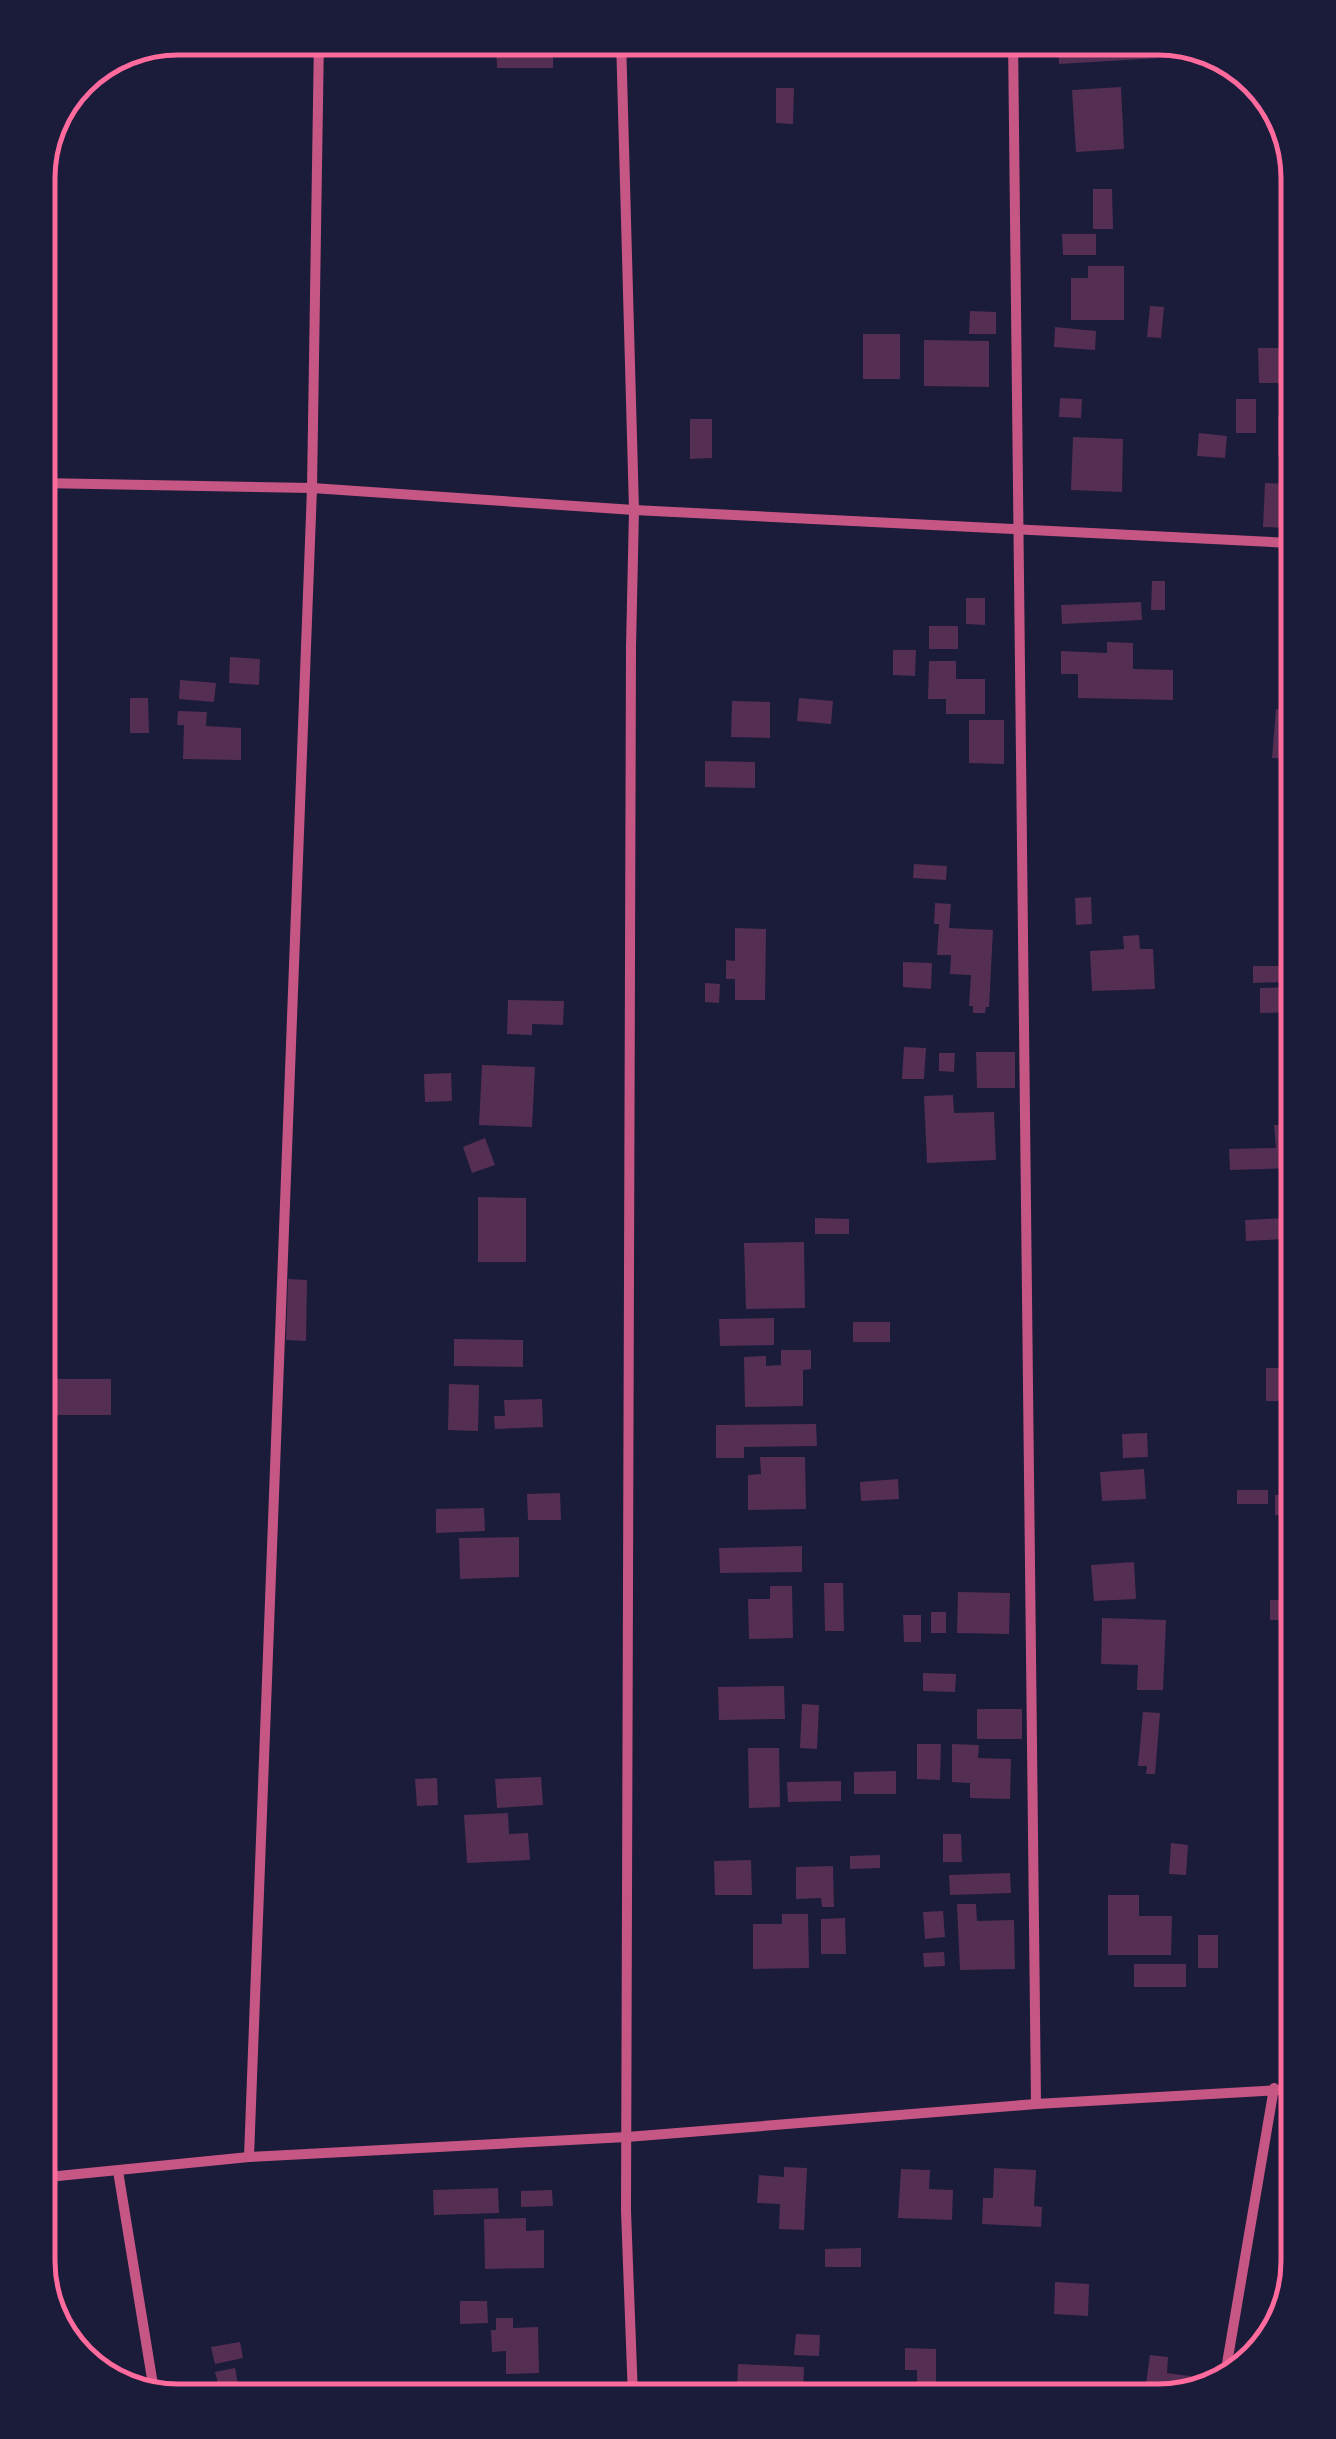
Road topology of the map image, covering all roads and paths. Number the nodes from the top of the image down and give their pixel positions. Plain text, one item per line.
1 (320, 55) edge
2 (621, 55) edge
3 (1014, 55) edge
4 (55, 483) edge
5 (312, 488) junction
6 (634, 510) junction
7 (1018, 529) junction
8 (1281, 542) edge
9 (1274, 2088) junction
10 (1281, 2088) edge
11 (1036, 2104) junction
12 (627, 2137) junction
13 (249, 2156) junction
14 (118, 2170) junction
15 (55, 2177) edge
16 (1227, 2363) edge
17 (153, 2382) edge
18 (632, 2384) edge

1 - 5 street
2 - 6 street
3 - 7 street
4 - 5 street
5 - 6 street
5 - 13 street
6 - 7 street
6 - 12 street
7 - 8 street
7 - 11 street
9 - 10 street
9 - 11 street
9 - 16 street
11 - 12 street
12 - 13 street
12 - 18 street
13 - 14 street
14 - 15 street
14 - 17 street

